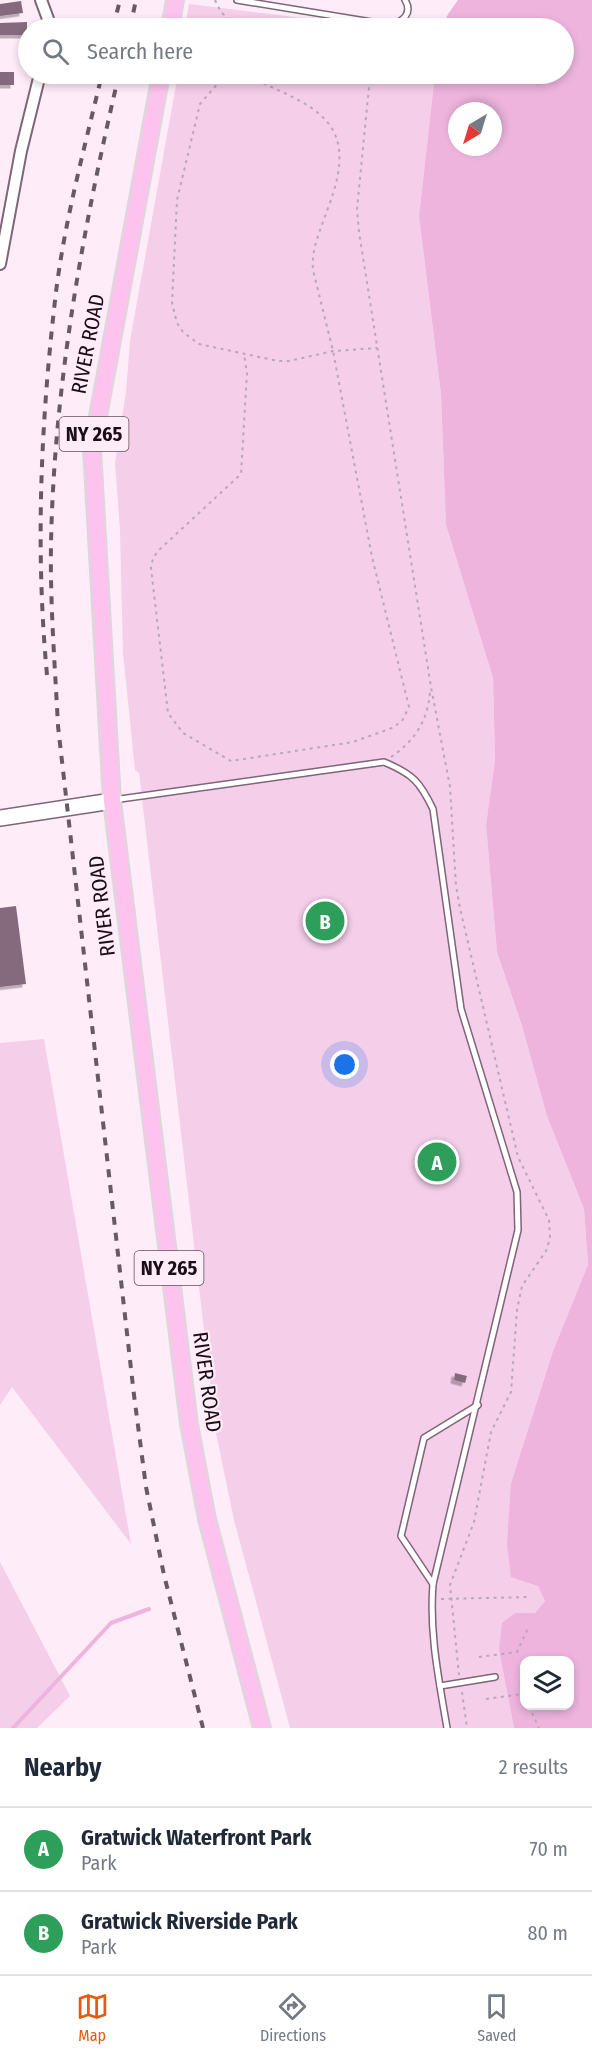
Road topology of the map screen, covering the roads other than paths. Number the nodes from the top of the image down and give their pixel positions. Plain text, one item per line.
1 (41, 0) edge
2 (175, 0) edge
3 (237, 0) edge
4 (405, 0) edge
5 (48, 18) edge
6 (172, 18) edge
7 (352, 18) edge
8 (405, 18) edge
9 (38, 84) edge
10 (159, 84) edge
11 (0, 264) edge
12 (112, 801) junction
13 (0, 818) edge
14 (478, 1405) junction
15 (433, 1584) junction
16 (495, 1677) dead end
17 (440, 1686) junction
18 (262, 1728) edge
19 (446, 1728) edge

1 - 5 street
2 - 6 main road
3 - 7 lane
4 - 8 lane
9 - 11 street
10 - 12 main road, RIVER ROAD / NY 265
12 - 13 main road
12 - 14 lane
12 - 18 main road, RIVER ROAD / NY 265
14 - 15 lane
14 - 15 lane
15 - 17 lane
16 - 17 lane
17 - 19 lane

